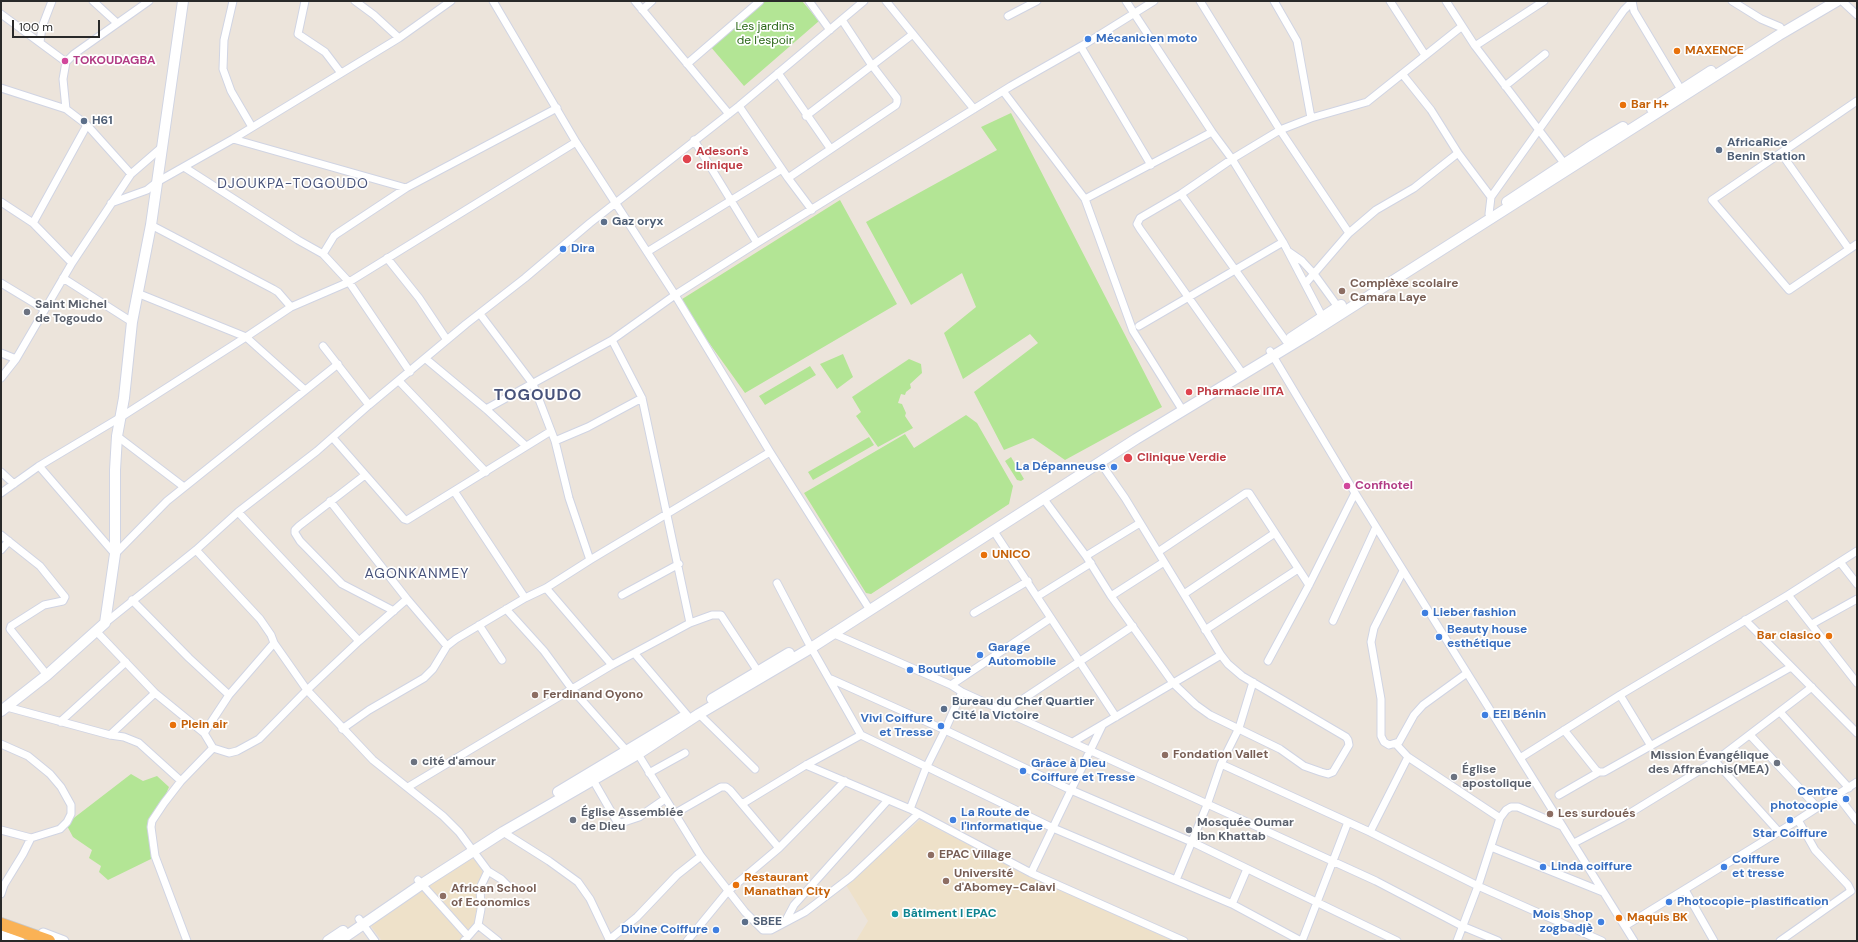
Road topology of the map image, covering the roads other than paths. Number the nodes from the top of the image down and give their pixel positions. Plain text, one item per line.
1 (52, 1) edge
2 (93, 1) edge
3 (149, 1) edge
4 (183, 1) edge
5 (233, 1) edge
6 (305, 1) edge
7 (355, 1) edge
8 (451, 1) edge
9 (493, 1) edge
10 (635, 1) edge
11 (652, 1) edge
12 (760, 1) edge
13 (809, 1) edge
14 (864, 1) edge
15 (886, 1) edge
16 (1037, 1) edge
17 (1126, 1) edge
18 (1154, 1) edge
19 (1200, 1) edge
20 (1274, 1) edge
21 (1390, 1) edge
22 (1446, 1) edge
23 (1544, 1) edge
24 (1632, 1) edge
25 (1732, 1) edge
26 (1825, 1) edge
27 (1837, 1) edge
28 (1842, 1) edge
29 (441, 4) edge
30 (642, 10) junction
31 (1, 14) edge
32 (1134, 14) junction
33 (1857, 15) edge
34 (1008, 16) dead end
35 (842, 20) junction
36 (117, 23) junction
37 (1461, 27) junction
38 (830, 30) junction
39 (1782, 30) junction
40 (913, 34) junction
41 (399, 38) junction
42 (40, 42) junction
43 (1475, 46) junction
44 (1081, 47) junction
45 (1545, 54) dead end
46 (1425, 55) junction
47 (66, 62) junction
48 (687, 64) junction
49 (871, 64) junction
50 (341, 73) junction
51 (778, 73) junction
52 (1403, 75) junction
53 (1505, 86) junction
54 (1, 88) edge
55 (1003, 91) junction
56 (1683, 93) junction
57 (1857, 101) edge
58 (739, 106) junction
59 (557, 108) junction
60 (66, 109) junction
61 (974, 109) junction
62 (729, 114) junction
63 (806, 116) junction
64 (1311, 118) junction
65 (87, 125) junction
66 (252, 127) junction
67 (1280, 130) junction
68 (1539, 130) junction
69 (1212, 132) junction
70 (233, 139) junction
71 (694, 140) junction
72 (576, 142) junction
73 (161, 148) junction
74 (830, 148) junction
75 (1782, 153) junction
76 (1458, 154) junction
77 (1232, 159) junction
78 (1150, 165) junction
79 (184, 167) junction
80 (1567, 167) junction
81 (782, 169) junction
82 (131, 174) junction
83 (788, 178) junction
84 (157, 182) junction
85 (406, 188) junction
86 (1181, 194) junction
87 (1492, 197) junction
88 (1085, 199) junction
89 (1, 202) edge
90 (730, 202) junction
91 (111, 203) junction
92 (617, 203) junction
93 (812, 210) junction
94 (1490, 216) junction
95 (33, 223) junction
96 (151, 225) junction
97 (1349, 233) junction
98 (1283, 242) junction
99 (757, 243) junction
100 (1857, 244) edge
101 (1849, 249) junction
102 (1288, 251) junction
103 (647, 252) junction
104 (323, 254) junction
105 (387, 258) junction
106 (72, 263) junction
107 (1234, 270) junction
108 (1314, 274) junction
109 (64, 278) junction
110 (349, 282) junction
111 (1, 283) edge
112 (1305, 284) junction
113 (137, 293) junction
114 (674, 295) junction
115 (1188, 296) junction
116 (291, 306) junction
117 (1338, 307) junction
118 (44, 310) junction
119 (480, 314) junction
120 (1324, 319) junction
121 (132, 322) junction
122 (1139, 326) dead end
123 (246, 337) junction
124 (447, 340) junction
125 (612, 340) junction
126 (1286, 341) junction
127 (323, 346) dead end
128 (1, 353) edge
129 (1272, 353) junction
130 (16, 359) junction
131 (426, 359) junction
132 (338, 364) junction
133 (1240, 370) junction
134 (410, 372) junction
135 (1, 378) edge
136 (399, 381) junction
137 (533, 384) junction
138 (305, 390) junction
139 (642, 398) junction
140 (369, 405) junction
141 (1181, 408) junction
142 (486, 409) junction
143 (121, 417) junction
144 (551, 431) junction
145 (117, 436) junction
146 (333, 438) junction
147 (555, 441) junction
148 (526, 446) junction
149 (770, 452) junction
150 (1100, 462) junction
151 (39, 466) junction
152 (1, 472) edge
153 (486, 472) junction
154 (365, 475) junction
155 (14, 484) junction
156 (184, 487) junction
157 (454, 491) junction
158 (1, 493) edge
159 (1355, 493) junction
160 (1043, 498) junction
161 (330, 501) junction
162 (1019, 511) junction
163 (238, 512) junction
164 (667, 514) junction
165 (1140, 523) junction
166 (1376, 527) junction
167 (993, 530) junction
168 (1275, 533) junction
169 (1, 535) edge
170 (9, 541) junction
171 (1, 550) edge
172 (196, 550) junction
173 (1857, 551) edge
174 (1158, 552) junction
175 (115, 554) junction
176 (1086, 556) junction
177 (590, 560) junction
178 (1164, 562) junction
179 (1840, 562) junction
180 (1091, 563) junction
181 (678, 564) junction
182 (1298, 569) junction
183 (1403, 571) junction
184 (1028, 581) junction
185 (777, 583) dead end
186 (1857, 584) edge
187 (1309, 585) junction
188 (546, 588) junction
189 (1184, 594) junction
190 (622, 595) dead end
191 (1788, 595) junction
192 (1038, 596) junction
193 (1111, 596) junction
194 (525, 598) junction
195 (407, 599) junction
196 (1857, 599) edge
197 (132, 600) junction
198 (868, 607) junction
199 (506, 609) junction
200 (394, 611) junction
201 (974, 614) dead end
202 (1051, 618) junction
203 (1745, 620) junction
204 (1333, 621) dead end
205 (105, 623) junction
206 (690, 623) junction
207 (1812, 624) junction
208 (478, 625) junction
209 (1133, 626) junction
210 (1205, 630) junction
211 (96, 631) junction
212 (832, 633) junction
213 (359, 641) junction
214 (274, 644) junction
215 (809, 645) junction
216 (447, 646) junction
217 (634, 654) junction
218 (1221, 656) junction
219 (502, 660) dead end
220 (1080, 661) junction
221 (1268, 661) dead end
222 (126, 662) junction
223 (612, 665) junction
224 (1792, 667) junction
225 (757, 670) junction
226 (1467, 673) junction
227 (47, 675) junction
228 (830, 679) junction
229 (1253, 682) junction
230 (1173, 683) junction
231 (1857, 683) edge
232 (951, 685) junction
233 (1812, 688) junction
234 (572, 689) junction
235 (307, 690) junction
236 (962, 692) junction
237 (155, 693) junction
238 (229, 695) junction
239 (1620, 695) junction
240 (4, 709) edge
241 (1004, 711) junction
242 (1780, 712) junction
243 (699, 714) junction
244 (687, 715) junction
245 (1116, 717) junction
246 (60, 722) junction
247 (1102, 725) junction
248 (1239, 728) junction
249 (342, 729) junction
250 (945, 730) junction
251 (1564, 730) junction
252 (204, 733) junction
253 (1857, 733) edge
254 (1750, 734) junction
255 (110, 735) junction
256 (861, 735) junction
257 (1072, 742) junction
258 (1, 744) edge
259 (1396, 744) junction
260 (1651, 746) junction
261 (213, 748) junction
262 (626, 750) junction
263 (1089, 750) junction
264 (686, 753) dead end
265 (638, 754) junction
266 (1408, 757) junction
267 (1520, 758) junction
268 (1715, 761) junction
269 (1221, 764) junction
270 (806, 765) junction
271 (926, 768) junction
272 (756, 769) dead end
273 (1600, 772) junction
274 (649, 773) junction
275 (593, 780) junction
276 (845, 780) junction
277 (181, 781) junction
278 (1857, 782) edge
279 (408, 787) junction
280 (1849, 788) junction
281 (1071, 790) junction
282 (1559, 795) dead end
283 (1837, 795) junction
284 (665, 799) junction
285 (888, 800) junction
286 (545, 804) junction
287 (742, 804) junction
288 (1207, 805) junction
289 (1817, 807) junction
290 (910, 809) junction
291 (674, 814) junction
292 (918, 814) junction
293 (1500, 818) junction
294 (1798, 820) junction
295 (1857, 821) edge
296 (1348, 822) junction
297 (1562, 826) junction
298 (1052, 828) junction
299 (1, 830) edge
300 (503, 832) junction
301 (1370, 832) junction
302 (1779, 832) junction
303 (31, 838) junction
304 (1192, 842) junction
305 (1574, 843) junction
306 (1491, 847) junction
307 (472, 848) junction
308 (779, 848) junction
309 (701, 856) junction
310 (1333, 862) junction
311 (1247, 869) junction
312 (488, 871) junction
313 (1031, 873) junction
314 (1176, 880) junction
315 (420, 882) junction
316 (1478, 886) junction
317 (509, 887) dead end
318 (1685, 890) junction
319 (728, 891) junction
320 (1603, 892) junction
321 (1, 894) edge
322 (1317, 903) junction
323 (1232, 904) junction
324 (1, 918) edge
325 (361, 922) junction
326 (785, 922) junction
327 (1, 924) edge
328 (478, 925) junction
329 (1462, 926) junction
330 (1625, 926) junction
331 (1, 930) edge
332 (1, 935) edge
333 (466, 939) edge
334 (343, 940) edge
335 (20, 941) edge
336 (35, 941) edge
337 (49, 941) edge
338 (64, 941) edge
339 (187, 941) edge
340 (328, 941) edge
341 (375, 941) edge
342 (498, 941) edge
343 (610, 941) edge
344 (687, 941) edge
345 (1184, 941) edge
346 (1301, 941) edge
347 (1397, 941) edge
348 (1457, 941) edge
349 (1498, 941) edge
350 (1602, 941) edge
351 (1634, 941) edge
352 (1714, 941) edge
353 (1780, 941) edge

1 - 42 street
2 - 36 street
3 - 36 street
4 - 73 main road
5 - 66 street
6 - 50 street
7 - 41 street
8 - 29 street
9 - 59 street
10 - 30 street
11 - 30 street
12 - 48 street
13 - 38 street
14 - 35 street
15 - 40 street
16 - 34 street
17 - 32 street
18 - 32 street
19 - 67 street
20 - 64 street
21 - 46 street
22 - 37 street
23 - 43 street
24 - 56 street
24 - 68 street
25 - 39 street
26 - 39 main road
27 - 39 main road
28 - 33 street
29 - 41 street
30 - 48 street
31 - 42 street
32 - 44 street
32 - 69 street
35 - 38 street
35 - 49 street
36 - 47 street
37 - 43 street
37 - 46 street
38 - 51 street
39 - 56 main road
40 - 49 street
40 - 61 street
41 - 50 street
42 - 47 street
43 - 53 street
44 - 55 street
44 - 78 street
45 - 53 street
46 - 52 street
47 - 60 street
48 - 62 street
49 - 63 street
49 - 74 street
50 - 66 street
51 - 58 street
51 - 63 street
52 - 64 street
52 - 76 street
53 - 68 street
54 - 60 street
55 - 61 street
55 - 88 street
56 - 80 main road
57 - 75 street
58 - 62 street
58 - 81 street
59 - 72 street
59 - 85 street
60 - 65 street
61 - 93 street
62 - 71 street
63 - 74 street
64 - 67 street
65 - 82 street
65 - 95 street
66 - 70 street
67 - 77 street
67 - 97 street
68 - 80 street
68 - 87 street
69 - 77 street
69 - 78 street
70 - 79 street
70 - 85 street
71 - 90 street
71 - 92 street
72 - 92 street
72 - 105 street
73 - 82 street
73 - 84 main road
74 - 83 street
75 - 101 street
75 - 101 street
76 - 87 street
76 - 97 street
77 - 86 street
77 - 98 street
78 - 88 street
79 - 84 street
79 - 104 street
80 - 94 main road
81 - 83 street
81 - 90 street
82 - 91 street
83 - 93 street
84 - 91 street
84 - 96 main road
85 - 104 street
86 - 107 street
86 - 115 street
87 - 94 street
88 - 141 street
89 - 95 street
90 - 99 street
90 - 103 street
91 - 106 street
92 - 103 street
92 - 119 street
93 - 99 street
94 - 117 main road
94 - 120 main road
95 - 106 street
96 - 113 main road
96 - 116 street
97 - 108 street
98 - 102 street
98 - 107 street
99 - 114 street
100 - 101 street
102 - 108 street
102 - 112 street
103 - 114 street
104 - 110 street
105 - 110 street
105 - 124 street
106 - 109 street
107 - 115 street
107 - 126 street
108 - 112 street
108 - 117 street
109 - 118 street
109 - 121 street
110 - 116 street
110 - 134 street
111 - 118 street
112 - 120 street
113 - 121 main road
113 - 123 street
114 - 125 street
114 - 149 street
115 - 122 street
115 - 133 street
116 - 123 street
117 - 120 main road
118 - 130 street
119 - 124 street
119 - 137 street
120 - 126 main road
120 - 129 main road
121 - 143 main road
123 - 138 street
123 - 143 street
124 - 131 street
125 - 137 street
125 - 139 street
126 - 129 main road
127 - 132 street
128 - 130 street
129 - 133 main road
129 - 141 main road
129 - 159 street
130 - 135 street
131 - 134 street
131 - 142 street
132 - 138 street
132 - 140 street
133 - 141 main road
134 - 136 street
136 - 140 street
136 - 153 street
137 - 142 street
137 - 144 street
138 - 156 street
139 - 147 street
139 - 164 street
140 - 146 street
141 - 150 main road
141 - 162 main road
142 - 148 street
143 - 145 main road
143 - 151 street
144 - 147 street
144 - 148 street
145 - 156 street
145 - 175 main road
146 - 154 street
146 - 163 street
147 - 177 street
148 - 153 street
149 - 164 street
149 - 198 street
150 - 160 main road
150 - 165 street
151 - 155 street
151 - 175 street
152 - 155 street
153 - 157 street
154 - 157 street
154 - 161 street
155 - 158 street
156 - 175 street
157 - 194 street
159 - 166 street
159 - 187 street
160 - 162 main road
160 - 176 street
161 - 195 street
161 - 200 street
162 - 167 main road
162 - 198 main road
163 - 172 street
163 - 213 street
164 - 177 street
164 - 181 street
165 - 174 street
165 - 176 street
166 - 183 street
166 - 204 street
167 - 184 street
167 - 198 main road
168 - 174 street
168 - 182 street
168 - 189 street
169 - 170 street
170 - 171 street
170 - 227 street
172 - 197 street
172 - 214 street
173 - 179 street
174 - 178 street
175 - 205 main road
176 - 180 street
177 - 188 street
178 - 189 street
178 - 193 street
179 - 186 street
179 - 191 street
180 - 192 street
180 - 193 street
181 - 190 street
181 - 206 street
182 - 187 street
182 - 210 street
183 - 226 street
183 - 259 street
184 - 192 street
184 - 201 street
185 - 215 street
187 - 221 street
188 - 194 street
188 - 223 street
189 - 210 street
191 - 203 street
191 - 207 street
192 - 202 street
193 - 209 street
194 - 199 street
195 - 200 street
195 - 216 street
196 - 207 street
197 - 205 street
197 - 238 street
198 - 212 main road
198 - 215 main road
199 - 208 street
199 - 234 street
200 - 213 street
202 - 220 street
202 - 232 street
203 - 224 street
203 - 239 street
205 - 211 main road
206 - 217 street
206 - 225 street
207 - 231 street
208 - 216 street
208 - 219 street
209 - 220 street
209 - 230 street
210 - 218 street
211 - 222 street
211 - 227 main road
212 - 215 main road
212 - 232 street
213 - 235 street
214 - 235 street
214 - 238 street
215 - 225 main road
215 - 228 street
215 - 243 main road
216 - 249 street
217 - 223 street
217 - 244 street
218 - 229 street
218 - 230 street
220 - 241 street
220 - 245 street
222 - 237 street
222 - 246 street
223 - 234 street
224 - 233 street
224 - 260 street
225 - 244 main road
226 - 259 street
226 - 267 street
227 - 240 main road
228 - 250 street
228 - 256 street
229 - 248 street
229 - 248 street
230 - 245 street
230 - 248 street
232 - 236 street
233 - 242 street
233 - 253 street
234 - 262 street
234 - 279 street
235 - 249 street
235 - 261 street
236 - 241 street
236 - 250 street
237 - 252 street
237 - 255 street
238 - 252 street
239 - 251 street
239 - 260 street
240 - 246 street
241 - 257 street
242 - 254 street
242 - 280 street
243 - 265 main road
243 - 272 street
244 - 262 main road
245 - 247 street
246 - 255 street
247 - 257 street
247 - 263 street
248 - 269 street
249 - 279 street
250 - 271 street
250 - 281 street
251 - 267 street
251 - 273 street
252 - 261 street
254 - 268 street
254 - 289 street
255 - 277 street
256 - 270 street
256 - 271 street
257 - 263 street
258 - 303 street
259 - 266 street
260 - 273 street
261 - 277 street
262 - 265 street
262 - 286 main road
263 - 281 street
263 - 288 street
264 - 274 street
265 - 274 street
265 - 275 main road
266 - 293 street
266 - 301 street
267 - 297 street
268 - 302 street
268 - 305 street
269 - 288 street
269 - 296 street
270 - 276 street
270 - 287 street
271 - 290 street
271 - 298 street
273 - 282 street
274 - 284 street
275 - 284 street
275 - 286 main road
276 - 285 street
276 - 308 street
277 - 339 street
278 - 280 street
279 - 307 street
280 - 283 street
281 - 298 street
281 - 304 street
283 - 289 street
283 - 295 street
284 - 291 street
285 - 290 street
285 - 326 street
286 - 300 main road
286 - 307 main road
287 - 291 street
287 - 308 street
288 - 304 street
288 - 310 street
289 - 294 street
290 - 292 street
291 - 309 street
292 - 313 street
292 - 326 street
293 - 297 street
293 - 306 street
294 - 302 street
294 - 353 street
296 - 301 street
296 - 310 street
297 - 305 street
298 - 313 street
298 - 314 street
299 - 303 street
300 - 307 main road
300 - 343 street
301 - 316 street
302 - 318 street
303 - 321 street
304 - 311 street
304 - 314 street
305 - 320 street
306 - 316 street
306 - 320 street
307 - 312 street
307 - 315 main road
308 - 319 street
309 - 319 street
309 - 343 street
310 - 322 street
310 - 329 street
311 - 322 street
311 - 323 street
312 - 317 street
312 - 328 street
313 - 345 street
314 - 323 street
315 - 325 main road
315 - 333 street
316 - 329 street
316 - 350 street
318 - 330 street
318 - 352 street
319 - 326 street
319 - 344 street
320 - 330 street
322 - 346 street
322 - 347 street
323 - 346 street
324 - 338 street
325 - 334 main road
325 - 340 main road
325 - 341 street
327 - 337 highway
328 - 333 street
328 - 342 street
329 - 348 street
329 - 349 street
330 - 351 street
331 - 336 highway
332 - 335 street

